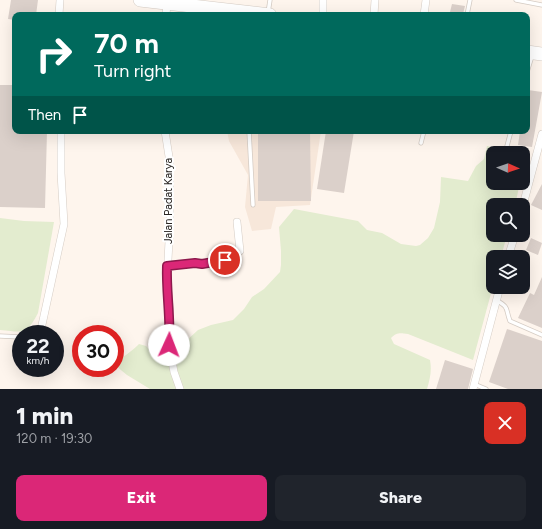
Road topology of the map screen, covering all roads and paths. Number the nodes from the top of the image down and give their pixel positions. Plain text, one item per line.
1 (60, 0) edge
2 (140, 0) edge
3 (270, 0) edge
4 (323, 0) edge
5 (375, 0) edge
6 (426, 0) edge
7 (470, 0) edge
8 (516, 0) edge
9 (542, 5) edge
10 (204, 8) edge
11 (167, 9) edge
12 (59, 12) edge
13 (241, 12) edge
14 (268, 12) edge
15 (323, 12) edge
16 (374, 12) edge
17 (424, 12) edge
18 (468, 12) edge
19 (534, 53) edge
20 (530, 64) edge
21 (61, 134) edge
22 (165, 134) edge
23 (249, 134) edge
24 (423, 134) edge
25 (510, 134) edge
26 (542, 134) edge
27 (421, 143) dead end
28 (507, 146) dead end
29 (540, 147) edge
30 (525, 198) edge
31 (253, 205) dead end
32 (237, 222) dead end
33 (167, 266) junction
34 (498, 294) edge
35 (496, 300) junction
36 (42, 325) edge
37 (542, 335) edge
38 (0, 336) edge
39 (12, 337) edge
40 (473, 386) edge
41 (180, 389) edge
42 (486, 389) edge

1 - 12 street
2 - 11 highway
3 - 14 lane
4 - 15 street
5 - 16 street
6 - 17 street
7 - 18 lane
8 - 9 lane
10 - 11 highway
10 - 13 highway
19 - 20 lane
21 - 36 street
22 - 33 street, Jalan Padat Karya
23 - 31 lane
24 - 27 lane
25 - 28 lane
26 - 29 street
29 - 30 street
32 - 33 street
33 - 41 street, Jalan Padat Karya
34 - 35 street
35 - 37 lane
35 - 40 street
38 - 39 lane
40 - 42 lane

